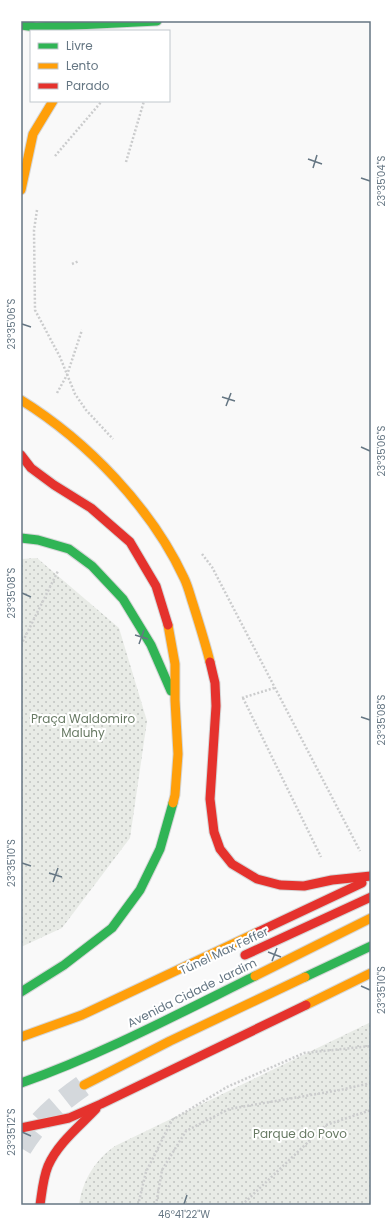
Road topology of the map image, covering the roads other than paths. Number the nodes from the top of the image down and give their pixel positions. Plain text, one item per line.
1 (157, 21) edge
2 (154, 22) edge
3 (21, 25) edge
4 (143, 30) edge
5 (52, 102) edge
6 (21, 190) edge
7 (21, 400) edge
8 (21, 455) edge
9 (21, 538) edge
10 (175, 700) junction
11 (371, 877) edge
12 (371, 897) edge
13 (371, 918) edge
14 (371, 946) edge
15 (237, 959) dead end
16 (371, 973) edge
17 (21, 992) edge
18 (117, 1008) dead end
19 (82, 1015) junction
20 (21, 1037) edge
21 (21, 1083) edge
22 (84, 1085) tunnel mouth
23 (101, 1104) junction
24 (21, 1128) edge
25 (40, 1205) edge

1 - 2 main road
2 - 3 main road
2 - 4 main road
5 - 6 main road
7 - 11 main road
8 - 10 main road
9 - 10 main road
10 - 17 main road
11 - 19 main road
12 - 15 main road, Túnel Max Feffer
13 - 21 main road, Avenida Cidade Jardim
14 - 22 main road
16 - 23 main road
18 - 19 main road
19 - 20 main road
23 - 24 main road
23 - 25 main road

